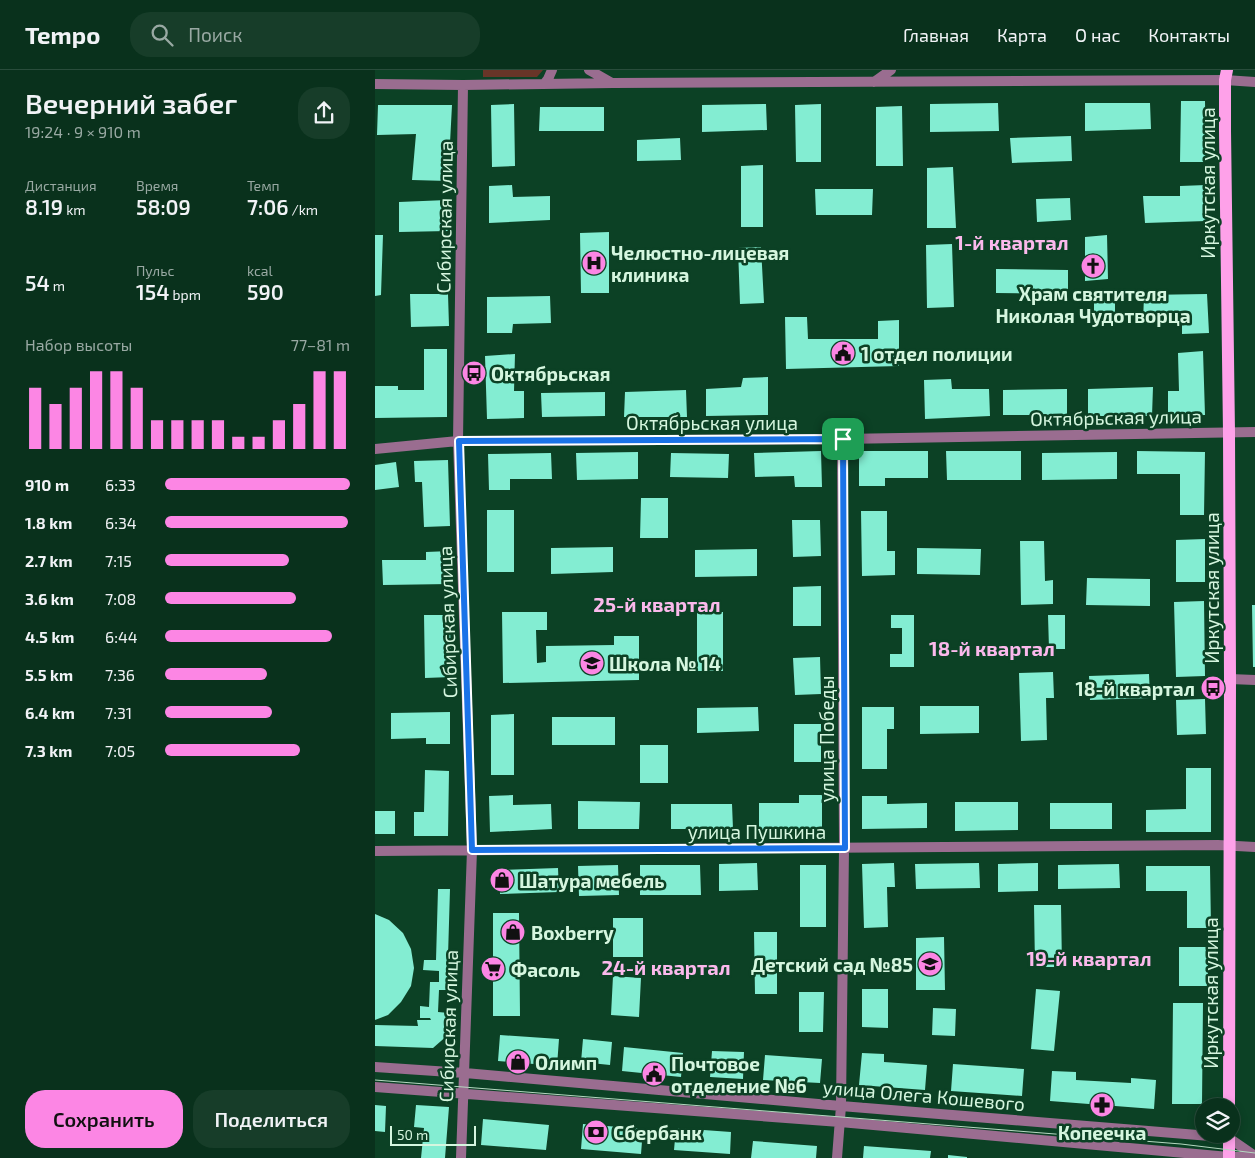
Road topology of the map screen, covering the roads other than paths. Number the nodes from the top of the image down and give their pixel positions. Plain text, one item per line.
1 (552, 70) edge
2 (589, 70) edge
3 (891, 70) edge
4 (1226, 75) edge
5 (873, 82) junction
6 (1255, 82) edge
7 (613, 83) junction
8 (375, 84) edge
9 (543, 84) junction
10 (463, 86) junction
11 (1229, 432) junction
12 (1255, 432) edge
13 (843, 439) junction
14 (459, 441) junction
15 (375, 449) edge
16 (1230, 679) junction
17 (1255, 680) edge
18 (1229, 845) junction
19 (1255, 847) edge
20 (845, 848) junction
21 (472, 850) junction
22 (375, 851) edge
23 (375, 1067) edge
24 (465, 1073) junction
25 (375, 1087) edge
26 (464, 1094) junction
27 (1229, 1098) edge
28 (841, 1106) junction
29 (840, 1122) junction
30 (1195, 1133) edge
31 (1229, 1143) edge
32 (1238, 1143) edge
33 (1255, 1156) edge
34 (461, 1158) edge
35 (837, 1158) edge
36 (1229, 1158) edge

1 - 9 street
2 - 7 street
3 - 5 street
4 - 5 street
4 - 6 street
4 - 11 main road, Иркутская улица
5 - 7 street
7 - 9 street
8 - 10 street
9 - 10 street
10 - 14 street, Сибирская улица
11 - 12 street, Октябрьская улица
11 - 13 street, Октябрьская улица
11 - 16 main road, Иркутская улица
13 - 14 street, Октябрьская улица
13 - 20 street, улица Победы
14 - 15 street, Октябрьская улица
14 - 21 street, Сибирская улица
16 - 17 street
16 - 18 main road, Иркутская улица
18 - 19 street, улица Пушкина
18 - 20 street, улица Пушкина
18 - 27 main road, Иркутская улица
20 - 21 street, улица Пушкина
20 - 28 street, улица Победы
21 - 22 street, улица Пушкина
21 - 24 street, Сибирская улица
23 - 24 street, улица Олега Кошевого
24 - 26 street, Сибирская улица
24 - 28 street, улица Олега Кошевого
25 - 26 street, улица Олега Кошевого
26 - 29 street, улица Олега Кошевого
26 - 34 street, Сибирская улица
28 - 29 street, улица Победы
28 - 30 street, улица Олега Кошевого
29 - 35 street, улица Победы
29 - 36 street, улица Олега Кошевого
31 - 36 main road
32 - 33 street, улица Олега Кошевого
33 - 36 street, улица Олега Кошевого

